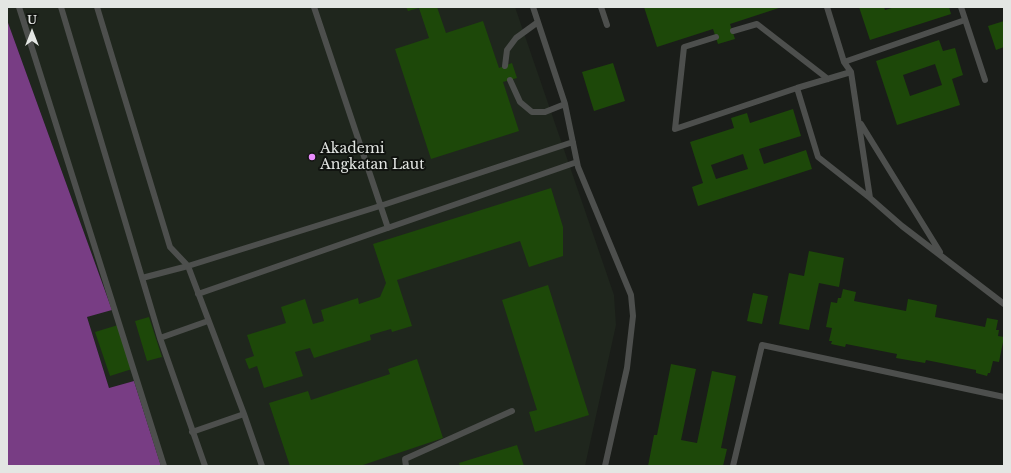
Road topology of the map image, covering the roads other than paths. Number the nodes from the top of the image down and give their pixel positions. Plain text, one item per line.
1 (20, 7) edge
2 (61, 7) edge
3 (97, 7) edge
4 (314, 7) edge
5 (533, 7) edge
6 (601, 7) edge
7 (827, 7) edge
8 (961, 7) edge
9 (965, 20) junction
10 (538, 22) junction
11 (607, 25) dead end
12 (733, 31) dead end
13 (716, 37) dead end
14 (844, 62) junction
15 (505, 66) dead end
16 (850, 72) junction
17 (828, 79) junction
18 (510, 80) dead end
19 (985, 80) dead end
20 (797, 88) junction
21 (566, 104) junction
22 (859, 121) junction
23 (573, 142) junction
24 (577, 162) junction
25 (870, 198) junction
26 (380, 206) junction
27 (388, 228) junction
28 (942, 256) junction
29 (188, 266) junction
30 (142, 278) junction
31 (198, 294) junction
32 (1004, 303) edge
33 (208, 321) junction
34 (160, 338) junction
35 (1004, 397) edge
36 (512, 411) dead end
37 (244, 414) junction
38 (192, 432) junction
39 (164, 466) edge
40 (205, 466) edge
41 (262, 466) edge
42 (406, 466) edge
43 (605, 466) edge
44 (733, 466) edge

1 - 39 lane
2 - 30 lane
3 - 29 lane
4 - 26 lane
5 - 10 lane
6 - 11 lane
7 - 14 lane
8 - 9 lane
9 - 14 lane
9 - 19 lane
10 - 15 lane
10 - 21 lane
12 - 17 lane
13 - 20 lane
14 - 16 lane
16 - 17 lane
16 - 22 lane
17 - 20 lane
18 - 21 lane
20 - 25 lane
21 - 23 lane
22 - 25 lane
22 - 28 lane
23 - 24 lane
23 - 26 lane
24 - 27 lane
24 - 43 lane
25 - 28 lane
26 - 27 lane
26 - 29 lane
27 - 31 lane
28 - 32 lane
29 - 30 lane
29 - 31 lane
30 - 34 lane
31 - 33 lane
33 - 34 lane
33 - 37 lane
34 - 38 lane
35 - 44 lane
36 - 42 lane
37 - 38 lane
37 - 41 lane
38 - 40 lane

